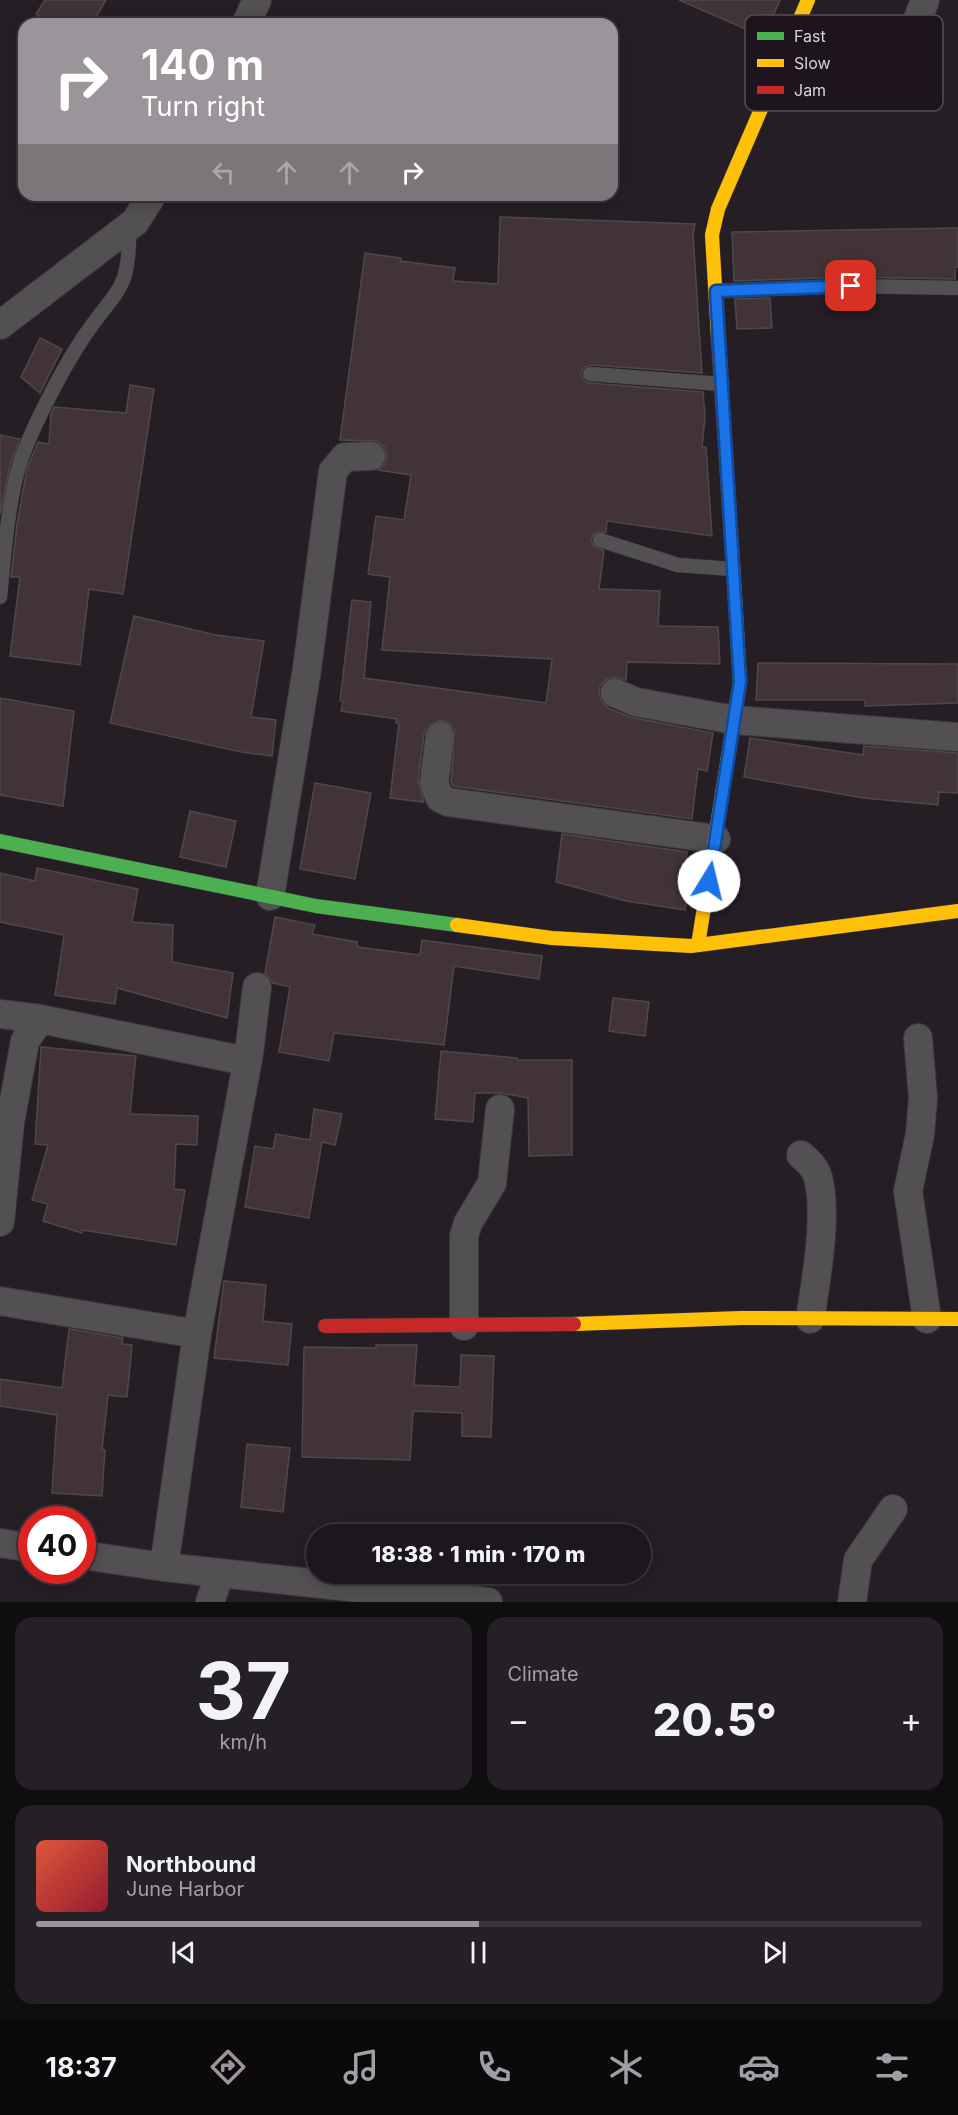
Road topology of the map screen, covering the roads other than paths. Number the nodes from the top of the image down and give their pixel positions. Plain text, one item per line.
1 (257, 0) edge
2 (808, 0) edge
3 (925, 0) edge
4 (802, 15) edge
5 (920, 15) edge
6 (249, 18) edge
7 (760, 111) edge
8 (148, 201) edge
9 (129, 226) junction
10 (958, 288) edge
11 (716, 291) junction
12 (0, 325) edge
13 (590, 374) dead end
14 (722, 384) junction
15 (371, 456) dead end
16 (600, 540) dead end
17 (734, 569) junction
18 (0, 597) edge
19 (615, 693) dead end
20 (734, 720) junction
21 (440, 736) dead end
22 (958, 737) edge
23 (716, 838) junction
24 (0, 841) edge
25 (270, 896) junction
26 (958, 911) edge
27 (698, 945) junction
28 (257, 987) dead end
29 (0, 1014) edge
30 (40, 1019) junction
31 (918, 1038) dead end
32 (246, 1061) junction
33 (500, 1109) dead end
34 (801, 1155) dead end
35 (0, 1222) edge
36 (0, 1301) edge
37 (810, 1318) junction
38 (927, 1319) junction
39 (958, 1319) edge
40 (325, 1326) dead end
41 (464, 1326) junction
42 (197, 1334) junction
43 (893, 1509) dead end
44 (0, 1543) edge
45 (18, 1546) edge
46 (96, 1557) edge
47 (165, 1567) junction
48 (220, 1573) junction
49 (454, 1600) edge
50 (210, 1602) edge
51 (488, 1602) edge
52 (852, 1602) edge

1 - 6 street
2 - 4 street
3 - 5 street
7 - 11 street
8 - 9 street
9 - 12 street
9 - 18 lane
10 - 11 lane
11 - 14 street
13 - 14 lane
14 - 17 street
15 - 25 street
16 - 17 lane
17 - 20 street
19 - 20 street
20 - 22 street
20 - 23 street
21 - 23 street
23 - 27 street
24 - 25 street
25 - 27 street
26 - 27 street
28 - 32 street
29 - 30 street
30 - 32 street
30 - 35 street
31 - 38 street
32 - 42 street
33 - 41 street
34 - 37 street
36 - 42 street
37 - 38 street
37 - 41 street
38 - 39 street
40 - 41 street
42 - 47 street
43 - 52 street
44 - 45 street
46 - 47 street
47 - 48 street
48 - 49 street
48 - 50 street
49 - 51 street

